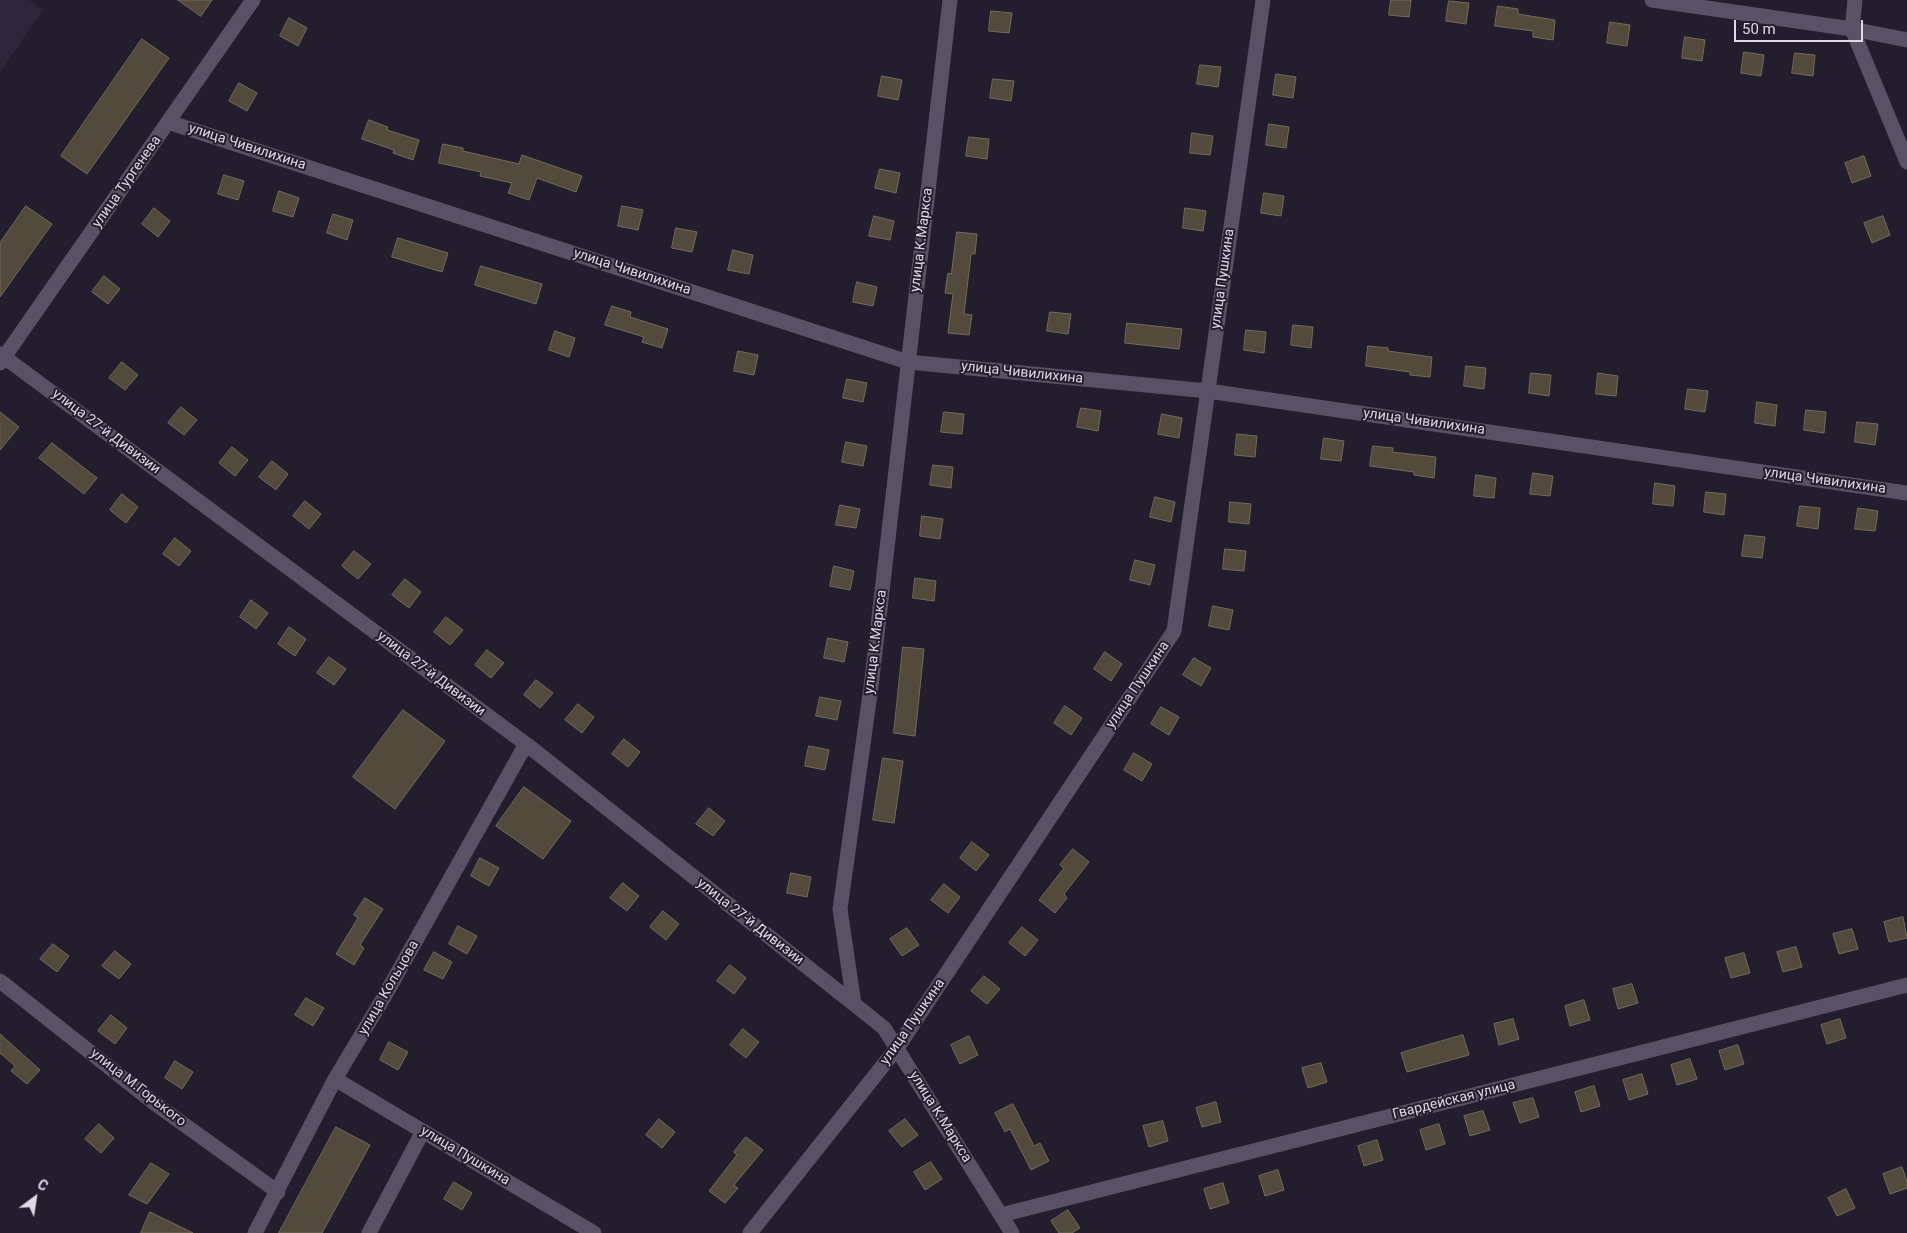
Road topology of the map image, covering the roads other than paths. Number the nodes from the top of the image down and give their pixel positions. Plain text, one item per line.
1 (253, 0) edge
2 (950, 0) edge
3 (1263, 0) edge
4 (1652, 0) edge
5 (1855, 0) edge
6 (1852, 28) junction
7 (1907, 40) edge
8 (168, 122) junction
9 (1907, 162) edge
10 (1, 358) edge
11 (908, 362) junction
12 (1208, 391) junction
13 (1907, 493) edge
14 (526, 744) junction
15 (0, 981) edge
16 (1907, 985) edge
17 (854, 1004) junction
18 (897, 1048) junction
19 (335, 1079) junction
20 (423, 1131) junction
21 (278, 1192) junction
22 (1001, 1215) junction
23 (256, 1233) edge
24 (368, 1233) edge
25 (594, 1233) edge
26 (750, 1233) edge
27 (1012, 1233) edge

1 - 8 street, улица Тургенева
2 - 11 street, улица К.Маркса
3 - 12 street, улица Пушкина
4 - 6 street
5 - 6 street
6 - 7 street
6 - 9 street
8 - 10 street, улица Тургенева
8 - 11 street, улица Чивилихина
10 - 14 street, улица 27-й Дивизии
11 - 12 street, улица Чивилихина
11 - 17 street, улица К.Маркса
12 - 13 street, улица Чивилихина
12 - 18 street, улица Пушкина
14 - 17 street, улица 27-й Дивизии
14 - 19 street, улица Кольцова
15 - 21 street, улица М.Горького
16 - 22 street, Гвардейская улица
17 - 18 street, улица К.Маркса
18 - 22 street, улица К.Маркса
18 - 26 street, улица Пушкина
19 - 20 street, улица Пушкина
19 - 21 street, улица Кольцова
20 - 24 street
20 - 25 street, улица Пушкина
21 - 23 street, улица Кольцова
22 - 27 street, улица К.Маркса

